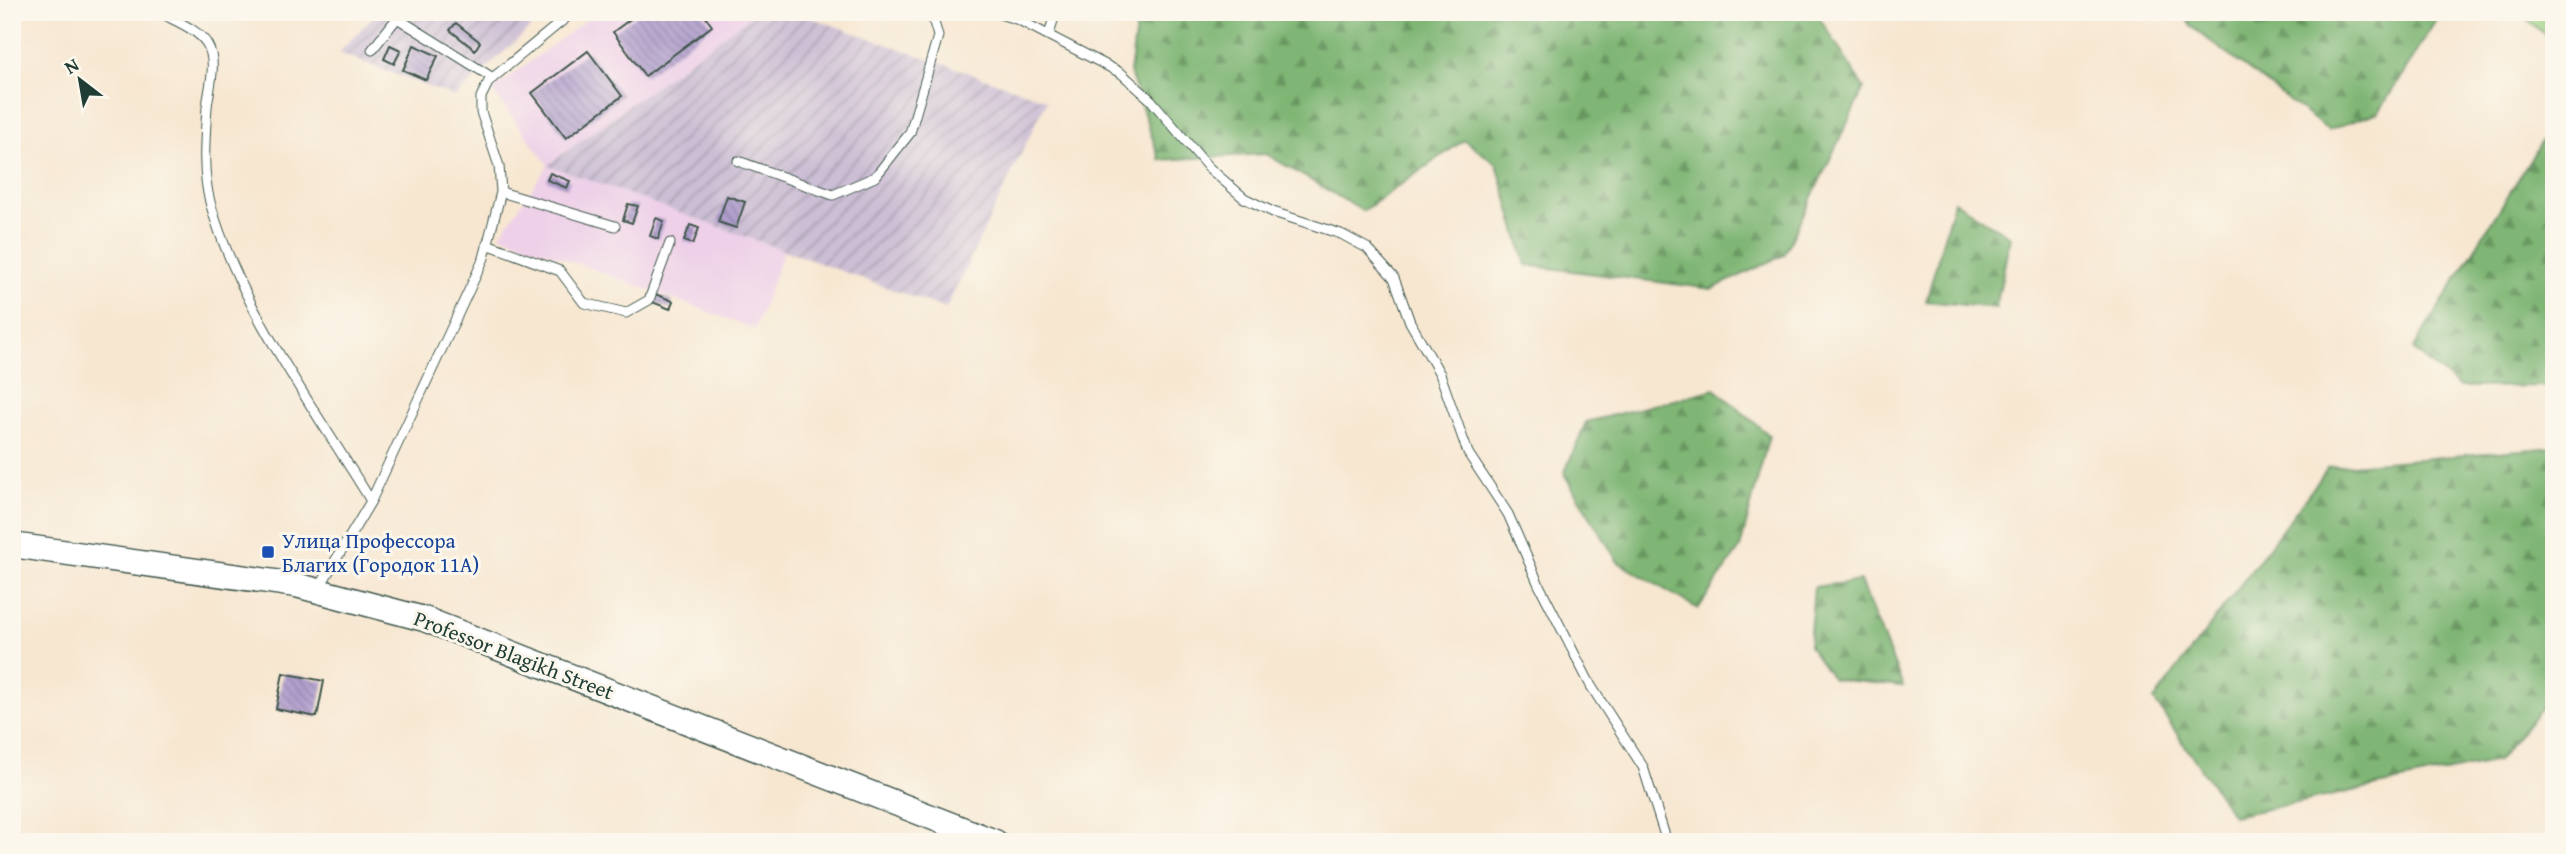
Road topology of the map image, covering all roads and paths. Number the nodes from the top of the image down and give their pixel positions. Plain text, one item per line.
1 (159, 12) edge
2 (573, 12) edge
3 (931, 12) edge
4 (993, 12) edge
5 (1055, 12) edge
6 (1019, 16) edge
7 (1049, 36) junction
8 (372, 50) dead end
9 (493, 78) junction
10 (738, 161) dead end
11 (501, 192) junction
12 (615, 226) dead end
13 (670, 243) dead end
14 (487, 244) junction
15 (371, 501) junction
16 (12, 545) edge
17 (318, 590) junction
18 (995, 842) edge
19 (1667, 842) edge

1 - 15 lane
2 - 9 lane
3 - 10 lane
4 - 6 lane
5 - 7 lane
6 - 7 lane
7 - 19 lane
8 - 9 lane
9 - 11 lane
11 - 12 lane
11 - 14 lane
13 - 14 lane
14 - 15 lane
15 - 17 lane
16 - 17 main road, Professor Blagikh Street
17 - 18 main road, Professor Blagikh Street

